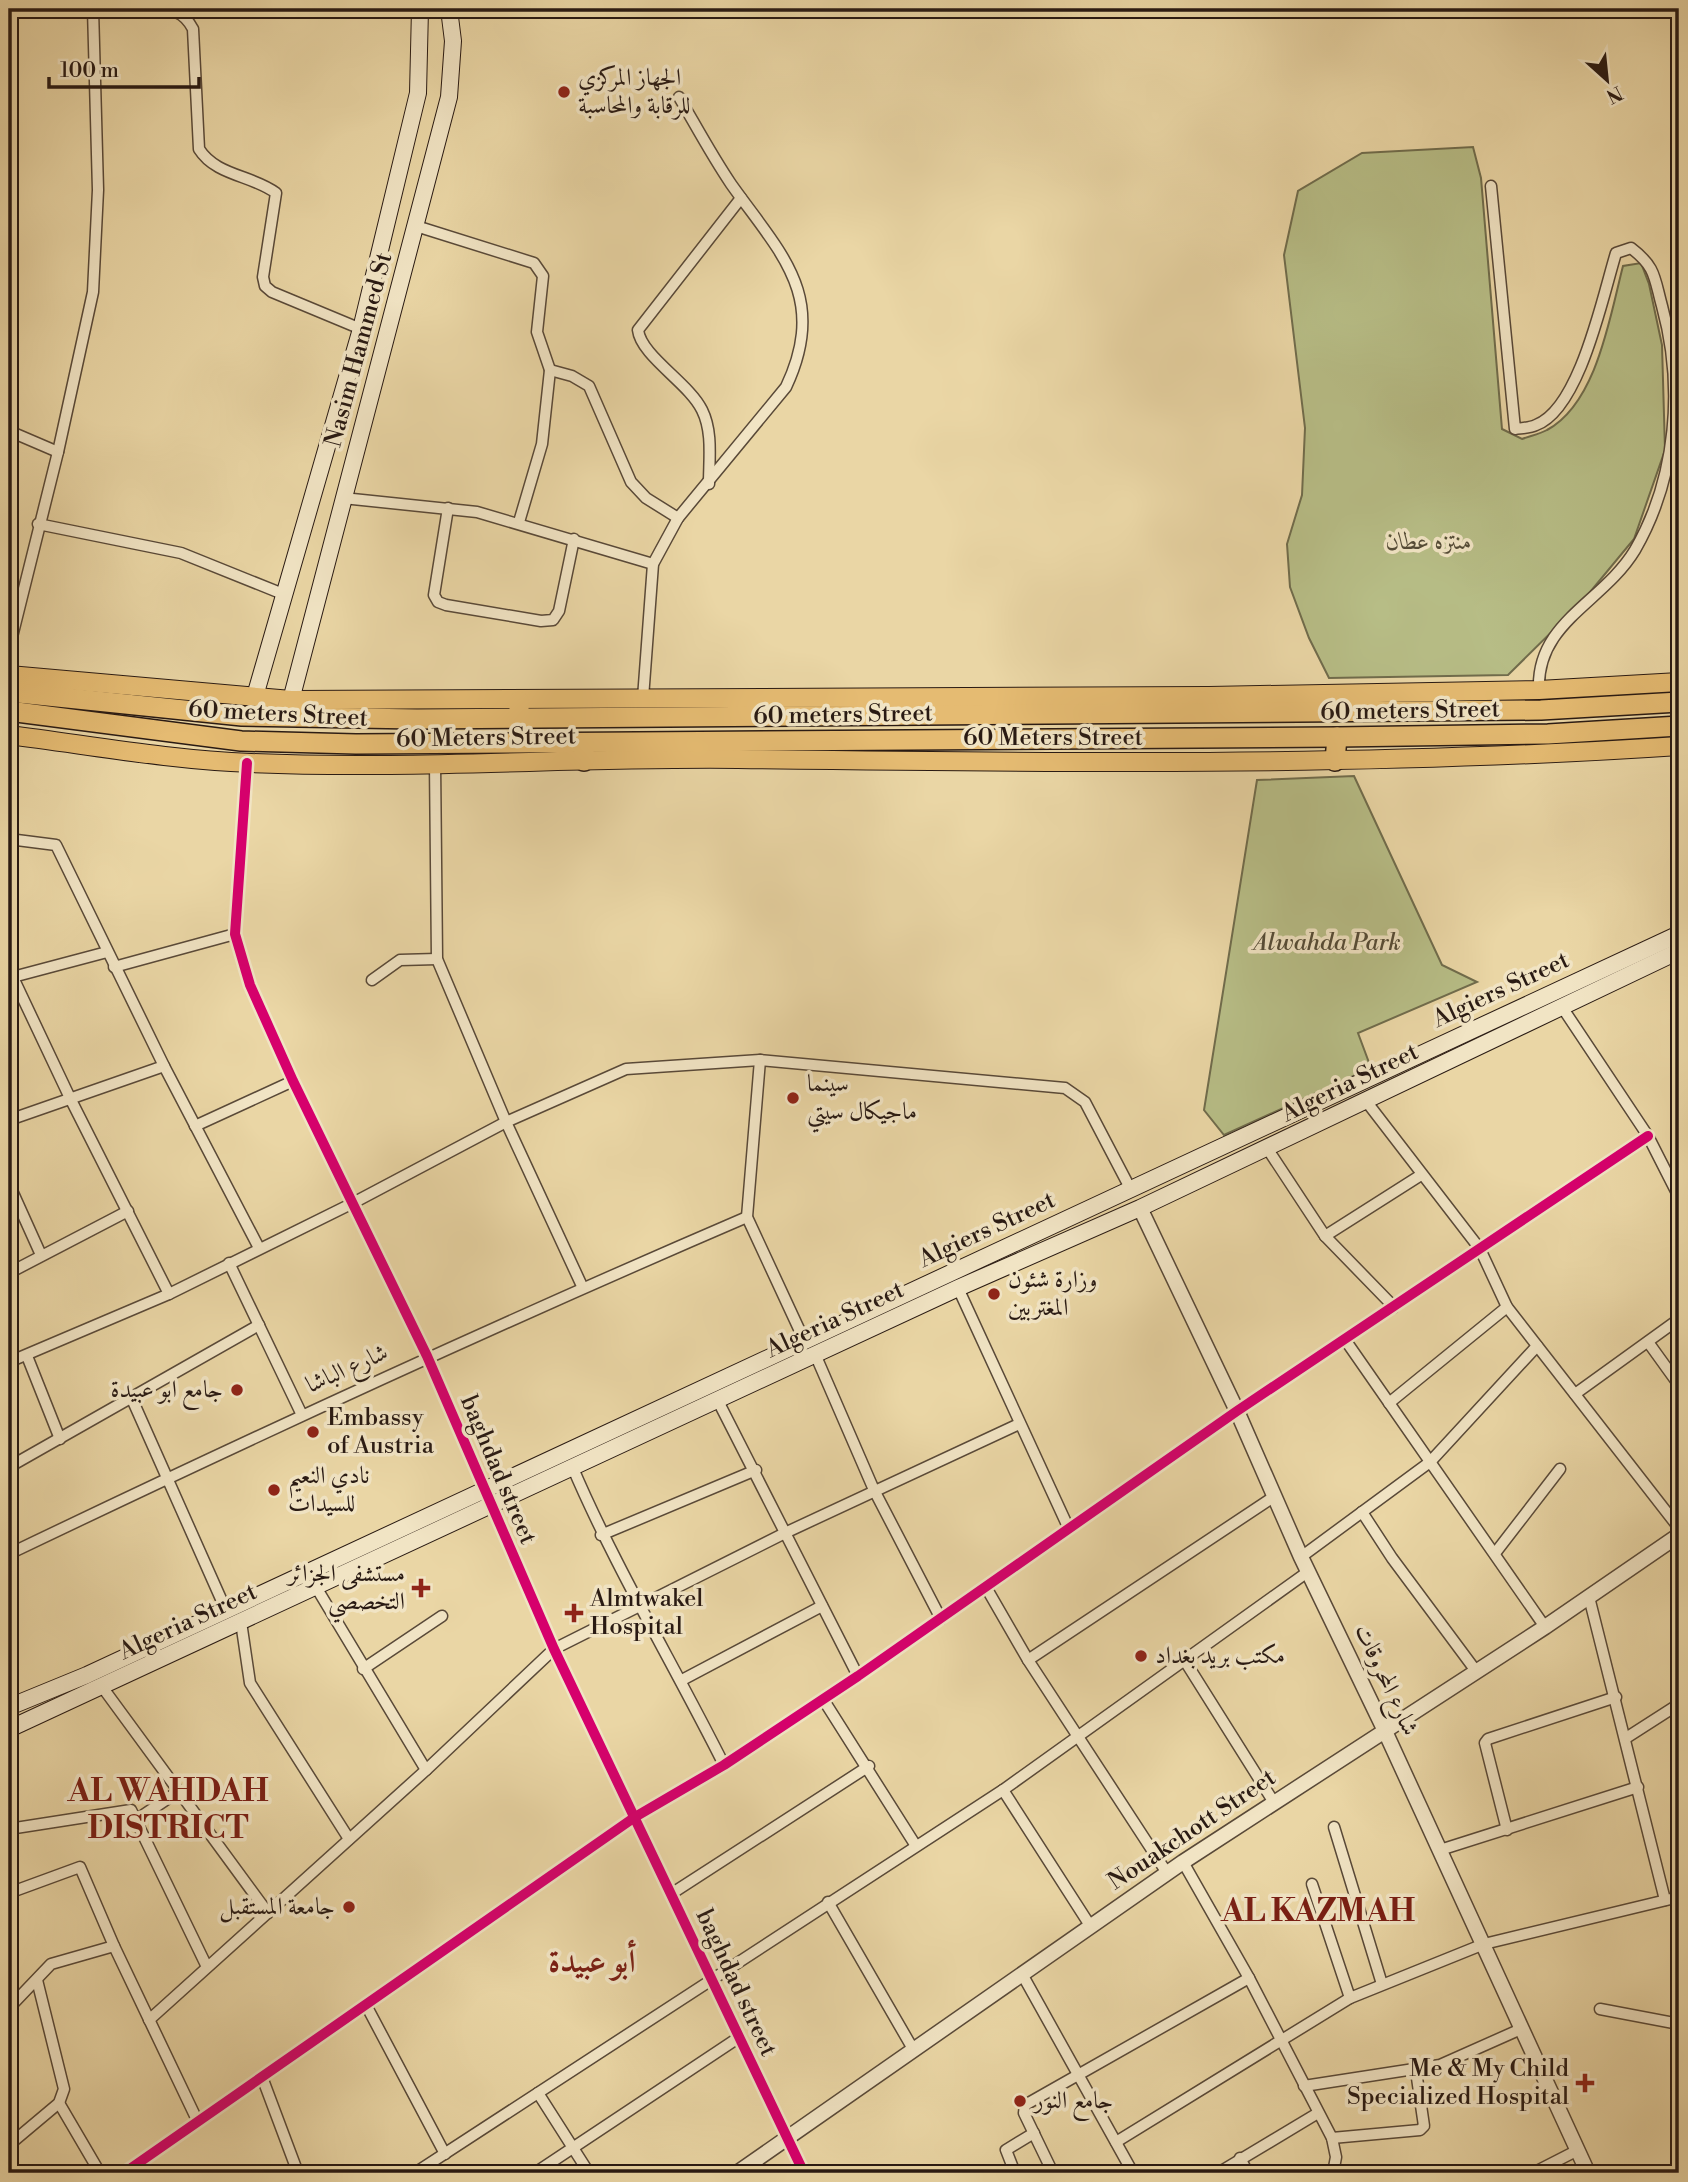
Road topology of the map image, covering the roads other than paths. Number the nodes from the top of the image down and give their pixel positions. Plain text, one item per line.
1 (93, 9) edge
2 (147, 9) edge
3 (420, 9) edge
4 (449, 9) edge
5 (679, 96) dead end
6 (1491, 186) dead end
7 (741, 198) junction
8 (416, 226) junction
9 (361, 329) junction
10 (386, 338) junction
11 (550, 370) junction
12 (9, 431) edge
13 (58, 452) junction
14 (709, 484) junction
15 (343, 498) junction
16 (449, 508) junction
17 (678, 519) junction
18 (519, 522) junction
19 (38, 524) junction
20 (573, 538) junction
21 (653, 564) junction
22 (283, 594) junction
23 (9, 649) edge
24 (9, 675) edge
25 (1679, 682) edge
26 (1539, 690) junction
27 (9, 692) edge
28 (255, 696) junction
29 (643, 698) junction
30 (291, 700) junction
31 (1679, 702) edge
32 (1209, 705) junction
33 (519, 710) junction
34 (9, 711) edge
35 (1078, 715) junction
36 (1679, 726) edge
37 (9, 735) edge
38 (1075, 737) junction
39 (1337, 737) junction
40 (1679, 746) edge
41 (584, 752) junction
42 (1335, 761) junction
43 (247, 763) junction
44 (435, 763) junction
45 (9, 839) edge
46 (1679, 933) edge
47 (235, 934) junction
48 (1679, 951) edge
49 (107, 952) junction
50 (437, 960) junction
51 (114, 967) junction
52 (10, 975) edge
53 (372, 980) dead end
54 (1562, 1007) junction
55 (1457, 1035) junction
56 (1465, 1053) junction
57 (760, 1060) junction
58 (164, 1066) junction
59 (293, 1081) junction
60 (70, 1098) junction
61 (1366, 1101) junction
62 (9, 1120) edge
63 (506, 1122) junction
64 (195, 1126) junction
65 (1648, 1136) junction
66 (1267, 1148) junction
67 (1421, 1175) junction
68 (9, 1184) edge
69 (1130, 1188) junction
70 (1679, 1197) edge
71 (353, 1203) junction
72 (1140, 1208) junction
73 (128, 1211) junction
74 (747, 1217) junction
75 (1325, 1236) junction
76 (259, 1248) junction
77 (1480, 1249) junction
78 (41, 1255) junction
79 (229, 1263) junction
80 (9, 1273) edge
81 (582, 1286) junction
82 (958, 1288) junction
83 (169, 1294) junction
84 (1394, 1307) junction
85 (1507, 1307) junction
86 (1679, 1319) edge
87 (259, 1325) junction
88 (1346, 1341) junction
89 (1648, 1342) junction
90 (1537, 1346) junction
91 (810, 1348) junction
92 (27, 1356) junction
93 (427, 1356) junction
94 (9, 1362) edge
95 (1679, 1385) edge
96 (1575, 1394) junction
97 (132, 1399) junction
98 (717, 1399) junction
99 (1389, 1403) junction
100 (1237, 1411) junction
101 (302, 1413) junction
102 (1019, 1424) junction
103 (60, 1439) junction
104 (1430, 1462) junction
105 (572, 1466) junction
106 (9, 1467) edge
107 (756, 1469) junction
108 (1560, 1469) dead end
109 (168, 1478) junction
110 (484, 1490) junction
111 (874, 1490) junction
112 (1275, 1496) junction
113 (492, 1506) junction
114 (1362, 1511) junction
115 (1679, 1528) edge
116 (1069, 1529) junction
117 (787, 1532) junction
118 (601, 1535) junction
119 (1679, 1535) edge
120 (1496, 1552) junction
121 (9, 1554) edge
122 (1301, 1557) junction
123 (1309, 1572) junction
124 (316, 1587) junction
125 (987, 1589) junction
126 (1589, 1597) junction
127 (641, 1606) junction
128 (822, 1606) junction
129 (225, 1608) junction
130 (442, 1616) dead end
131 (941, 1619) junction
132 (241, 1622) junction
133 (1545, 1627) junction
134 (554, 1649) junction
135 (1028, 1660) junction
136 (1185, 1661) junction
137 (363, 1669) junction
138 (1476, 1671) junction
139 (87, 1675) junction
140 (858, 1676) junction
141 (682, 1680) junction
142 (103, 1688) junction
143 (1616, 1697) junction
144 (823, 1699) junction
145 (1679, 1704) edge
146 (9, 1707) edge
147 (9, 1729) edge
148 (1384, 1729) junction
149 (1077, 1735) junction
150 (1626, 1738) junction
151 (724, 1765) junction
152 (869, 1766) junction
153 (426, 1770) junction
154 (1638, 1787) junction
155 (1003, 1790) junction
156 (179, 1791) junction
157 (1273, 1801) junction
158 (635, 1817) junction
159 (136, 1821) junction
160 (1334, 1827) dead end
161 (9, 1829) edge
162 (1507, 1830) junction
163 (349, 1839) junction
164 (916, 1846) junction
165 (1440, 1850) junction
166 (1183, 1862) junction
167 (1167, 1873) junction
168 (1312, 1884) dead end
169 (9, 1893) edge
170 (671, 1894) junction
171 (1679, 1897) edge
172 (1665, 1900) junction
173 (828, 1902) junction
174 (268, 1913) junction
175 (1091, 1927) junction
176 (1484, 1944) junction
177 (114, 1946) junction
178 (207, 1967) junction
179 (1022, 1974) junction
180 (1249, 1978) junction
181 (37, 1980) junction
182 (712, 1980) junction
183 (1382, 1984) junction
184 (1350, 1998) junction
185 (366, 2005) junction
186 (9, 2008) edge
187 (1600, 2009) dead end
188 (149, 2020) junction
189 (1679, 2024) edge
190 (1521, 2029) junction
191 (738, 2038) junction
192 (1282, 2041) junction
193 (913, 2049) junction
194 (1416, 2071) junction
195 (1079, 2074) junction
196 (262, 2077) junction
197 (1304, 2085) junction
198 (538, 2093) junction
199 (59, 2103) junction
200 (1318, 2113) junction
201 (198, 2122) junction
202 (1034, 2133) junction
203 (788, 2138) junction
204 (1332, 2138) junction
205 (1116, 2142) junction
206 (9, 2145) edge
207 (573, 2149) junction
208 (1578, 2150) junction
209 (445, 2154) junction
210 (1240, 2158) junction
211 (1052, 2171) dead end
212 (100, 2173) edge
213 (124, 2173) edge
214 (298, 2173) edge
215 (415, 2173) edge
216 (535, 2173) edge
217 (589, 2173) edge
218 (737, 2173) edge
219 (804, 2173) edge
220 (1015, 2173) edge
221 (1133, 2173) edge
222 (1218, 2173) edge
223 (1248, 2173) edge
224 (1333, 2173) edge
225 (1533, 2173) edge
226 (1588, 2173) edge

1 - 13 street
2 - 9 street
3 - 9 main road, Nasim Hammed St
4 - 8 main road, Nasim Hammed St
5 - 7 street
6 - 26 street
7 - 14 street
7 - 14 street
8 - 10 main road, Nasim Hammed St
8 - 11 street
9 - 10 main road
9 - 22 main road, Nasim Hammed St
10 - 15 main road, Nasim Hammed St
11 - 17 street
11 - 18 street
12 - 13 street
13 - 19 street
14 - 17 street
15 - 16 street
15 - 30 main road, Nasim Hammed St
16 - 18 street
16 - 20 street
17 - 21 street
18 - 20 street
19 - 22 street
19 - 23 street
20 - 21 street
21 - 29 street
22 - 28 main road, Nasim Hammed St
24 - 28 main road, 60 Meters Street
25 - 26 main road, 60 Meters Street
26 - 32 main road, 60 Meters Street
27 - 33 highway, 60 meters Street
28 - 30 main road, 60 Meters Street
29 - 32 main road, 60 Meters Street
29 - 33 main road, 60 Meters Street
30 - 33 main road, 60 Meters Street
31 - 32 highway, 60 meters Street
32 - 35 highway, 60 meters Street
33 - 35 highway, 60 meters Street
34 - 41 highway, 60 meters Street
35 - 38 highway
36 - 39 highway, 60 meters Street
37 - 43 main road, 60 Meters Street
38 - 39 highway, 60 meters Street
38 - 41 highway, 60 meters Street
39 - 42 highway
40 - 42 main road, 60 Meters Street
41 - 42 main road, 60 Meters Street
41 - 44 main road, 60 Meters Street
43 - 44 main road, 60 Meters Street
43 - 47 street, baghdad street
44 - 50 street
45 - 49 street
46 - 55 main road, Algiers Street
47 - 51 street
47 - 59 street, baghdad street
48 - 54 main road, Algeria Street
49 - 51 street
49 - 52 street
50 - 53 street
50 - 63 street
51 - 58 street
52 - 60 street
54 - 56 main road, Algeria Street
54 - 65 street
55 - 56 main road
55 - 69 main road, Algiers Street
56 - 61 main road, Algeria Street
57 - 63 street
57 - 69 street
57 - 74 street
58 - 60 street
58 - 64 street
59 - 64 street
59 - 71 street, baghdad street
60 - 62 street
60 - 73 street
61 - 66 main road, Algeria Street
61 - 67 street
63 - 71 street
63 - 81 street
64 - 76 street
65 - 70 street
65 - 77 street
66 - 72 main road, Algeria Street
66 - 75 street
67 - 75 street
67 - 77 street
68 - 78 street
69 - 72 main road
69 - 91 main road, Algiers Street
71 - 76 street
71 - 93 street, baghdad street
72 - 82 main road, Algeria Street
72 - 100 street, شارع المحروقات
73 - 78 street
73 - 83 street
74 - 81 street, شارع الباشا
74 - 91 street
75 - 84 street
76 - 79 street
77 - 84 street
77 - 85 street
78 - 80 street
79 - 83 street
79 - 87 street
81 - 93 street, شارع الباشا
82 - 91 main road, Algeria Street
82 - 102 street
83 - 92 street
84 - 88 street
85 - 90 street
85 - 99 street
86 - 89 street
87 - 97 street
87 - 101 street
88 - 99 street
88 - 100 street
89 - 95 street
89 - 96 street
90 - 96 street
90 - 104 street
91 - 98 main road, Algeria Street
91 - 110 main road, Algiers Street
91 - 111 street
92 - 94 street
92 - 103 street
93 - 101 street, شارع الباشا
93 - 110 street, baghdad street
96 - 115 street
97 - 103 street
97 - 109 street
98 - 105 main road, Algeria Street
98 - 107 street
99 - 104 street
100 - 112 street, شارع المحروقات
100 - 116 street
101 - 109 street, شارع الباشا
102 - 111 street
102 - 116 street
103 - 106 street
104 - 114 street
104 - 120 street
105 - 113 main road, Algeria Street
105 - 118 street
107 - 117 street
107 - 118 street
108 - 120 street
109 - 121 street, شارع الباشا
109 - 129 street
110 - 113 street, baghdad street
110 - 129 main road, Algiers Street
111 - 117 street
111 - 131 street
112 - 122 street, شارع المحروقات
112 - 135 street
113 - 124 main road, Algeria Street
113 - 134 street, baghdad street
114 - 122 street
114 - 138 street
116 - 125 street
117 - 127 street
117 - 128 street
118 - 127 street
119 - 126 street, Nouakchott Street
120 - 133 street
122 - 123 street, شارع المحروقات
123 - 136 street
123 - 148 street, شارع المحروقات
124 - 132 main road, Algeria Street
124 - 137 street
125 - 131 street
125 - 135 street
126 - 133 street, Nouakchott Street
126 - 143 street
127 - 134 street
127 - 141 street
128 - 140 street
128 - 141 street
129 - 139 main road, Algiers Street
130 - 137 street
131 - 140 street
132 - 142 main road, Algeria Street
132 - 163 street
133 - 138 street, Nouakchott Street
134 - 153 street
134 - 158 street, baghdad street
135 - 149 street
136 - 149 street
136 - 157 street
137 - 153 street
138 - 148 street, Nouakchott Street
139 - 142 main road
139 - 146 main road, Algiers Street
140 - 144 street
141 - 151 street
142 - 147 main road, Algeria Street
142 - 156 street
143 - 150 street
143 - 162 street
144 - 151 street
144 - 152 street
145 - 150 street
148 - 157 street, Nouakchott Street
148 - 165 street, شارع المحروقات
149 - 155 street
149 - 167 street
150 - 154 street
151 - 158 street
152 - 164 street
152 - 170 street
153 - 163 street
154 - 162 street
154 - 172 street
155 - 164 street
155 - 175 street
156 - 159 street
156 - 174 street
157 - 166 street, Nouakchott Street
158 - 170 street, baghdad street
158 - 185 street
159 - 161 street
159 - 178 street
160 - 183 street
162 - 165 street
163 - 174 street
164 - 173 street
165 - 176 street, شارع المحروقات
166 - 167 street, Nouakchott Street
166 - 180 street
167 - 175 street, Nouakchott Street
168 - 184 street
169 - 177 street
170 - 182 street, baghdad street
171 - 172 street
172 - 176 street
173 - 182 street
173 - 193 street
174 - 178 street
175 - 179 street, Nouakchott Street
176 - 183 street
176 - 190 street, شارع المحروقات
177 - 181 street
177 - 188 street
178 - 188 street
179 - 193 street, Nouakchott Street
179 - 195 street
180 - 192 street
180 - 195 street
181 - 186 street
181 - 199 street
182 - 191 street, baghdad street
182 - 198 street
183 - 184 street
184 - 192 street
185 - 196 street
185 - 209 street
187 - 189 street
188 - 201 street
190 - 194 street
190 - 208 street, شارع المحروقات
191 - 203 street, baghdad street
191 - 207 street
192 - 197 street
192 - 205 street
193 - 203 street, Nouakchott Street
194 - 197 street
194 - 204 street
195 - 202 street
195 - 205 street
196 - 201 street
196 - 214 street
197 - 200 street
198 - 207 street
198 - 209 street
199 - 206 street
199 - 212 street
200 - 204 street
200 - 210 street
201 - 213 street
202 - 211 street
202 - 220 street
203 - 218 street, Nouakchott Street
203 - 219 street, baghdad street
204 - 224 street
205 - 221 street
207 - 216 street
207 - 217 street
208 - 225 street
208 - 226 street, شارع المحروقات
209 - 215 street
210 - 222 street
210 - 223 street

